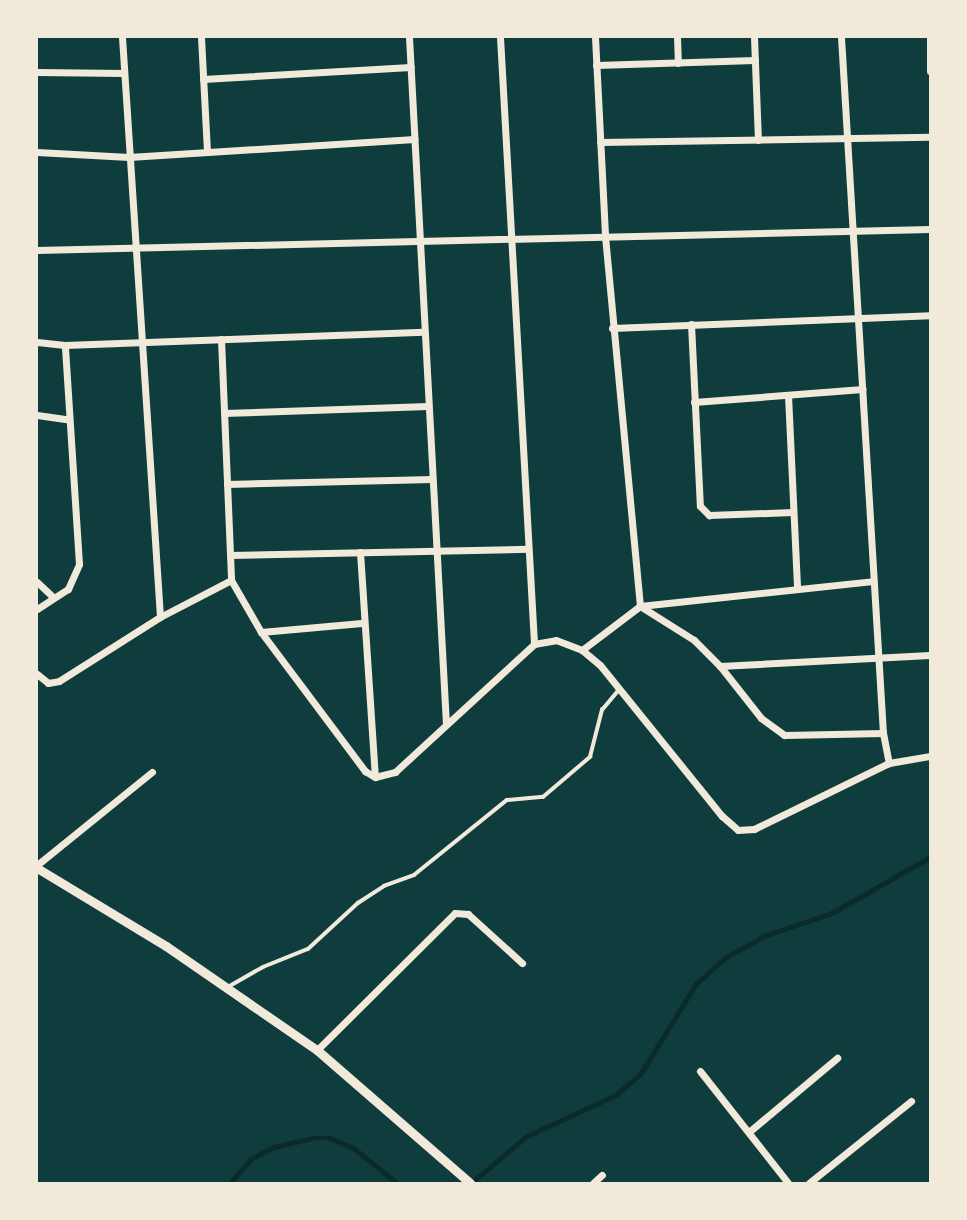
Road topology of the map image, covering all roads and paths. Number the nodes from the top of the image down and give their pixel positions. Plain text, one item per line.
1 (122, 37) edge
2 (201, 37) edge
3 (409, 37) edge
4 (500, 37) edge
5 (595, 37) edge
6 (677, 37) edge
7 (754, 37) edge
8 (841, 37) edge
9 (930, 37) edge
10 (755, 60) junction
11 (678, 63) junction
12 (596, 65) junction
13 (411, 67) junction
14 (930, 71) edge
15 (37, 72) edge
16 (124, 73) junction
17 (203, 79) junction
18 (930, 137) edge
19 (846, 138) junction
20 (414, 139) junction
21 (758, 140) junction
22 (600, 142) junction
23 (37, 152) edge
24 (207, 152) junction
25 (129, 157) junction
26 (851, 229) junction
27 (930, 229) edge
28 (605, 236) junction
29 (511, 238) junction
30 (419, 240) junction
31 (135, 248) junction
32 (37, 250) edge
33 (857, 315) junction
34 (930, 315) edge
35 (691, 324) junction
36 (612, 328) junction
37 (424, 332) junction
38 (220, 339) junction
39 (37, 342) edge
40 (141, 342) junction
41 (65, 345) junction
42 (862, 389) junction
43 (788, 395) junction
44 (694, 401) junction
45 (428, 406) junction
46 (224, 413) junction
47 (37, 415) edge
48 (67, 419) junction
49 (432, 479) junction
50 (227, 484) junction
51 (793, 512) junction
52 (528, 549) junction
53 (436, 551) junction
54 (360, 552) junction
55 (229, 555) junction
56 (231, 580) junction
57 (873, 581) junction
58 (37, 582) edge
59 (797, 587) junction
60 (54, 598) junction
61 (640, 606) junction
62 (37, 609) edge
63 (160, 617) junction
64 (362, 623) junction
65 (261, 632) junction
66 (534, 644) junction
67 (582, 650) junction
68 (930, 655) edge
69 (878, 656) junction
70 (720, 666) junction
71 (37, 674) edge
72 (621, 688) junction
73 (446, 724) junction
74 (883, 733) junction
75 (930, 756) edge
76 (889, 762) junction
77 (152, 772) dead end
78 (375, 777) junction
79 (37, 866) edge
80 (522, 963) dead end
81 (227, 988) junction
82 (317, 1050) junction
83 (837, 1058) dead end
84 (700, 1071) dead end
85 (911, 1101) dead end
86 (750, 1131) junction
87 (602, 1175) dead end
88 (470, 1183) edge
89 (593, 1183) edge
90 (788, 1183) edge
91 (809, 1183) edge

1 - 16 street
2 - 17 street
3 - 13 street
4 - 29 street
5 - 12 street
6 - 11 street
7 - 10 street
8 - 19 street
9 - 14 street
10 - 11 street
10 - 21 street
11 - 12 street
12 - 22 street
13 - 17 street
13 - 20 street
15 - 16 street
16 - 25 street
17 - 24 street
18 - 19 street
19 - 21 street
19 - 26 street
20 - 24 street
20 - 30 street
21 - 22 street
22 - 28 street
23 - 25 street
24 - 25 street
25 - 31 street
26 - 27 street
26 - 28 street
26 - 33 street
28 - 29 street
28 - 36 street
29 - 30 street
29 - 52 street
30 - 31 street
30 - 37 street
31 - 32 street
31 - 40 street
33 - 34 street
33 - 35 street
33 - 42 street
35 - 36 street
35 - 44 street
36 - 61 street
37 - 38 street
37 - 45 street
38 - 40 street
38 - 46 street
39 - 41 street
40 - 41 street
40 - 63 street
41 - 48 street
42 - 43 street
42 - 57 street
43 - 44 street
43 - 51 street
44 - 51 street
45 - 46 street
45 - 49 street
46 - 50 street
47 - 48 street
48 - 60 street
49 - 50 street
49 - 53 street
50 - 55 street
51 - 59 street
52 - 53 street
52 - 66 street
53 - 54 street
53 - 73 street
54 - 55 street
54 - 64 street
55 - 56 street
56 - 63 street
56 - 65 street
57 - 59 street
57 - 69 street
58 - 60 street
59 - 61 street
60 - 62 street
61 - 67 street
61 - 70 street
63 - 71 street
64 - 65 street
64 - 78 street
65 - 78 street
66 - 67 street
66 - 73 street
67 - 72 street
68 - 69 street
69 - 70 street
69 - 74 street
70 - 74 street
72 - 76 street
72 - 81 lane
73 - 78 street
74 - 76 street
75 - 76 street
77 - 79 street
79 - 81 street
80 - 82 street
81 - 82 street
82 - 88 street
83 - 86 street
84 - 86 street
85 - 91 street
86 - 90 street
87 - 89 street

